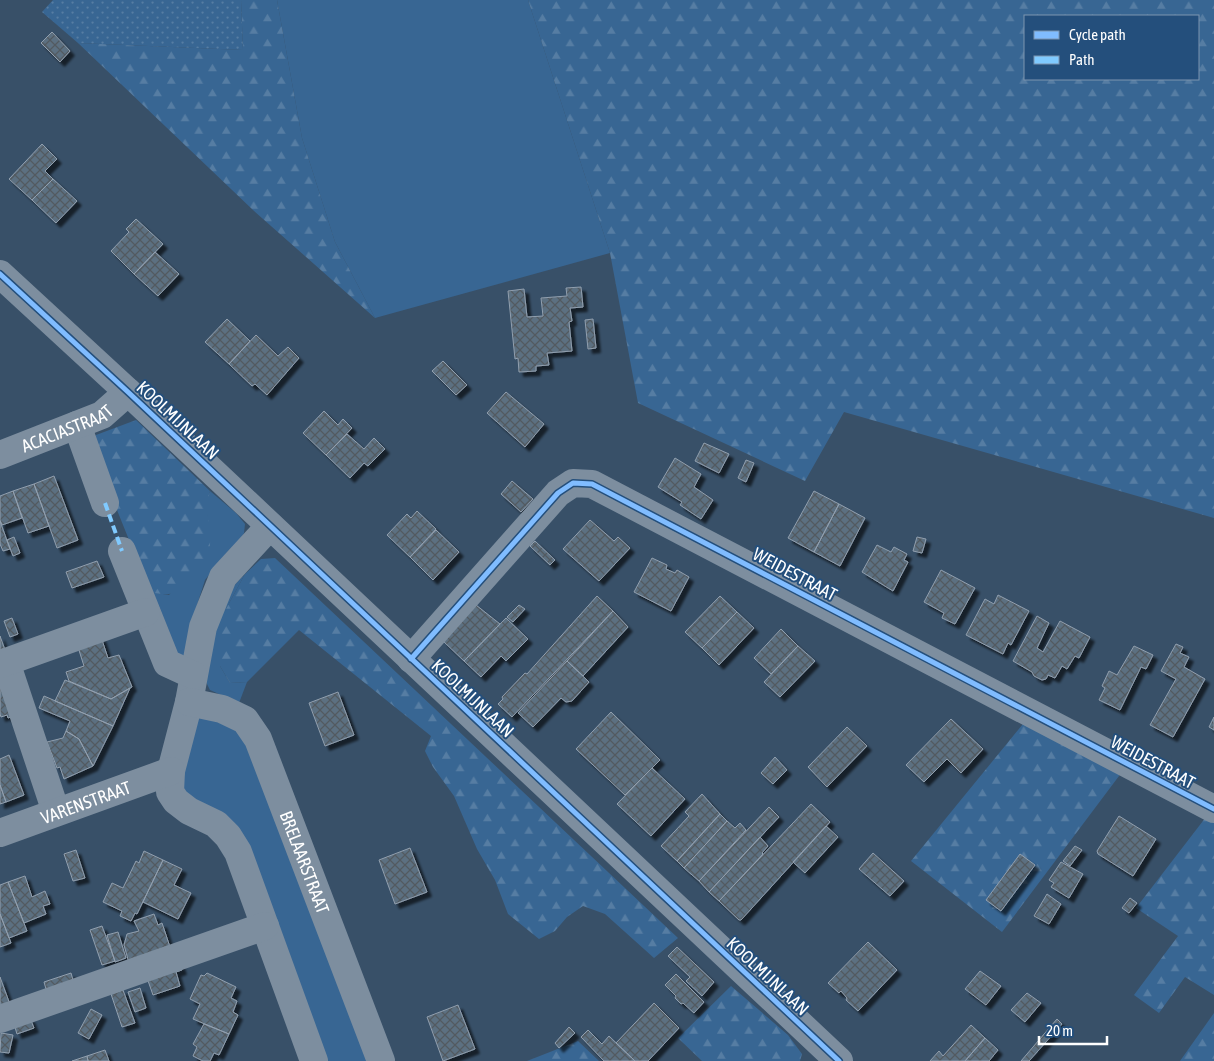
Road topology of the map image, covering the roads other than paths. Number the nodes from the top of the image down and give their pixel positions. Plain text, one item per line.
1 (0, 274) edge
2 (128, 392) junction
3 (77, 425) junction
4 (0, 454) edge
5 (105, 503) dead end
6 (270, 526) junction
7 (122, 551) dead end
8 (146, 612) junction
9 (411, 659) junction
10 (3, 663) edge
11 (194, 675) junction
12 (189, 702) junction
13 (171, 770) junction
14 (1214, 809) edge
15 (56, 812) junction
16 (0, 833) edge
17 (265, 926) junction
18 (0, 1019) edge
19 (832, 1059) edge
20 (314, 1061) edge
21 (380, 1061) edge

1 - 2 street, KOOLMIJNLAAN
2 - 3 street, ACACIASTRAAT
2 - 6 street, KOOLMIJNLAAN
3 - 4 street, ACACIASTRAAT
3 - 5 street
6 - 9 street, KOOLMIJNLAAN
6 - 11 street
7 - 8 street
8 - 10 street
8 - 11 street
9 - 14 street, WEIDESTRAAT
9 - 19 street, KOOLMIJNLAAN
10 - 15 street
11 - 12 street
12 - 13 street
12 - 21 street, BRELAARSTRAAT
13 - 15 street, VARENSTRAAT
13 - 17 street
15 - 16 street, VARENSTRAAT
17 - 18 street
17 - 20 street

